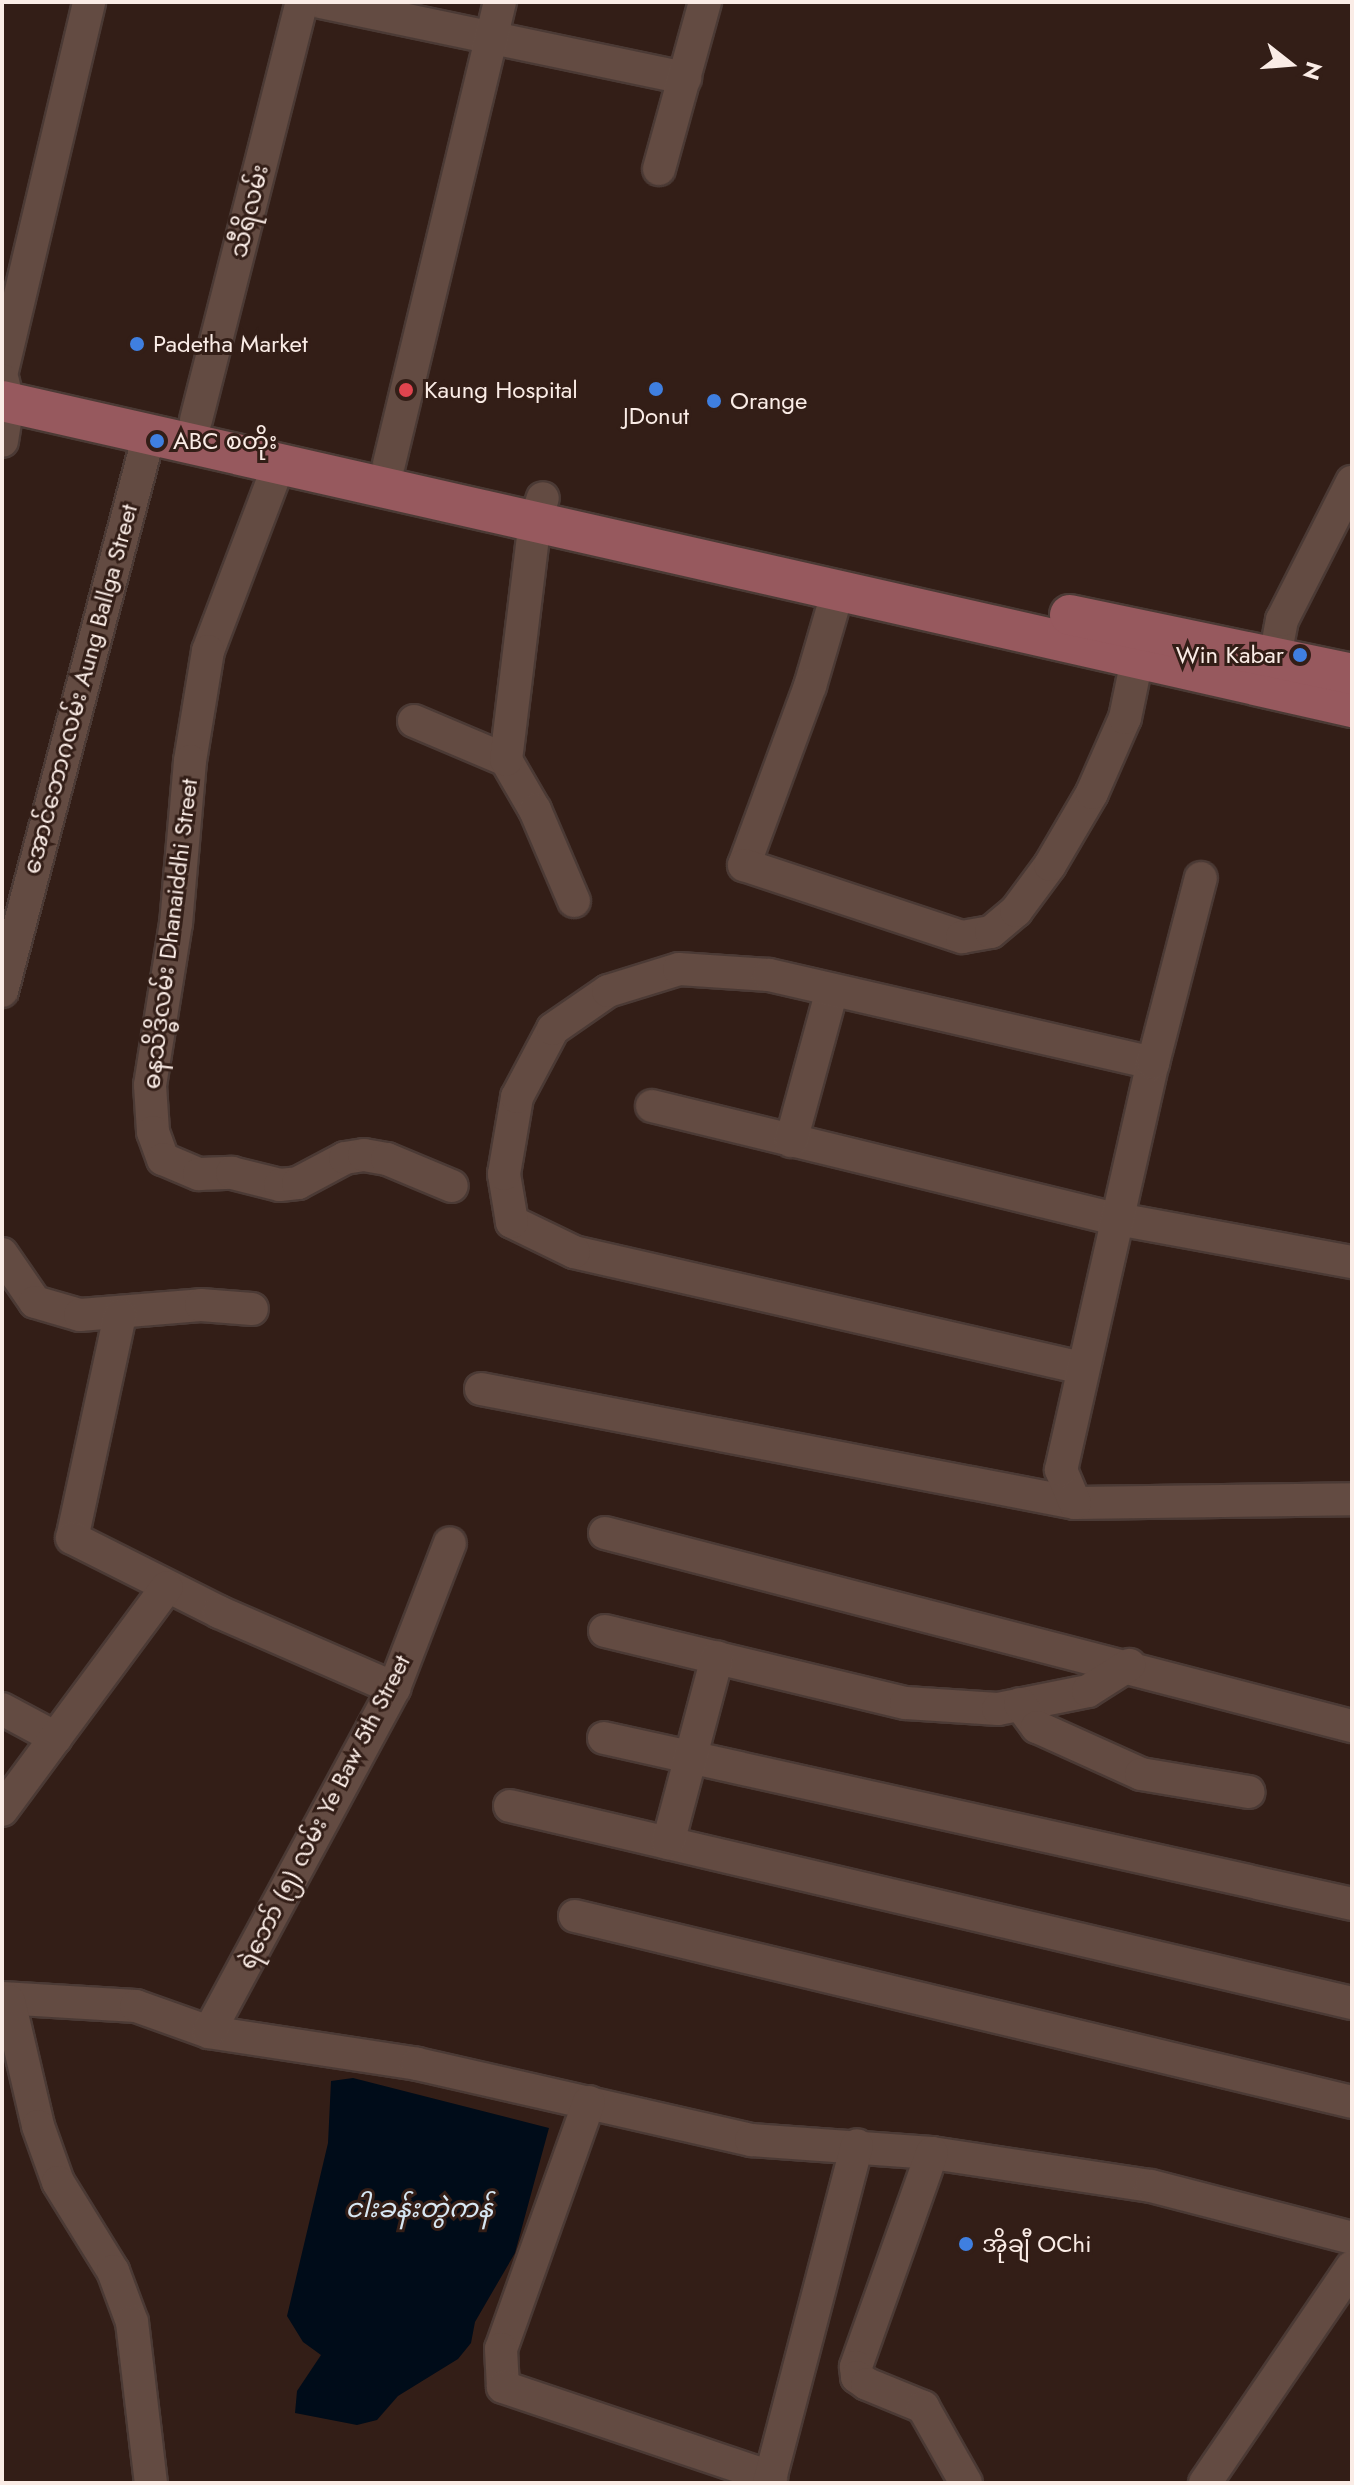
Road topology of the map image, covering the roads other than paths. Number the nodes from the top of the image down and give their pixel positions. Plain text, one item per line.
1 (89, 2) edge
2 (302, 2) edge
3 (321, 2) edge
4 (500, 2) edge
5 (705, 2) edge
6 (491, 38) junction
7 (685, 78) junction
8 (659, 169) dead end
9 (3, 395) edge
10 (196, 420) junction
11 (149, 435) junction
12 (279, 464) junction
13 (389, 464) junction
14 (1352, 482) edge
15 (539, 510) junction
16 (839, 587) junction
17 (1140, 644) junction
18 (1272, 674) junction
19 (1352, 674) edge
20 (1352, 707) edge
21 (414, 721) dead end
22 (506, 760) junction
23 (1201, 878) dead end
24 (574, 901) dead end
25 (832, 990) junction
26 (2, 991) edge
27 (1153, 1063) junction
28 (652, 1106) dead end
29 (791, 1141) junction
30 (452, 1186) dead end
31 (1117, 1219) junction
32 (2, 1254) edge
33 (1352, 1262) edge
34 (252, 1309) dead end
35 (120, 1315) junction
36 (1082, 1368) junction
37 (481, 1389) dead end
38 (1352, 1499) edge
39 (1075, 1503) junction
40 (605, 1533) dead end
41 (450, 1543) dead end
42 (167, 1587) junction
43 (605, 1631) dead end
44 (717, 1657) junction
45 (1129, 1665) junction
46 (394, 1688) junction
47 (1020, 1704) junction
48 (2, 1709) edge
49 (1352, 1726) edge
50 (56, 1738) junction
51 (604, 1738) dead end
52 (690, 1758) junction
53 (1248, 1792) dead end
54 (510, 1806) dead end
55 (2, 1810) edge
56 (668, 1843) junction
57 (1352, 1904) edge
58 (575, 1916) dead end
59 (6, 1999) edge
60 (1352, 2003) edge
61 (209, 2032) junction
62 (589, 2102) junction
63 (1352, 2102) edge
64 (857, 2145) junction
65 (932, 2153) junction
66 (1352, 2238) edge
67 (1352, 2267) edge
68 (770, 2480) edge
69 (151, 2483) edge
70 (966, 2483) edge
71 (1205, 2483) edge

1 - 9 street
2 - 10 street, သီရိလမ်း
3 - 6 street
4 - 6 street
5 - 7 street
6 - 7 street
6 - 13 street
7 - 8 street
9 - 10 main road
9 - 11 main road
10 - 13 main road
11 - 12 main road
11 - 26 street, အောင်ဘောဂလမ်း Aung Ballga Street
12 - 15 main road
12 - 30 street, ဓနသိဒ္ဓိလမ်း Dhanaiddhi Street
13 - 15 main road
14 - 18 street
15 - 16 main road
15 - 17 main road
15 - 22 street
16 - 17 main road
16 - 17 street
17 - 18 main road
18 - 19 main road
18 - 20 main road
21 - 22 street
22 - 24 street
23 - 27 street
25 - 27 street
25 - 29 street
25 - 36 street
27 - 31 street
28 - 29 street
29 - 31 street
31 - 33 street
31 - 36 street
32 - 35 street
34 - 35 street
35 - 42 street
36 - 39 street
37 - 39 street
38 - 39 street
40 - 45 street
41 - 46 street, ရဲဘော် (၅) လမ်း Ye Baw 5th Street
42 - 46 street
42 - 50 street
43 - 44 street
44 - 47 street
44 - 52 street
45 - 47 street
45 - 49 street
46 - 61 street, ရဲဘော် (၅) လမ်း Ye Baw 5th Street
47 - 53 street
48 - 50 street
50 - 55 street
51 - 52 street
52 - 56 street
52 - 57 street
54 - 56 street
56 - 60 street
58 - 63 street
59 - 61 street
59 - 69 street
61 - 62 street
62 - 64 street
62 - 68 street
64 - 65 street
64 - 68 street
65 - 66 street
65 - 70 street
67 - 71 street

